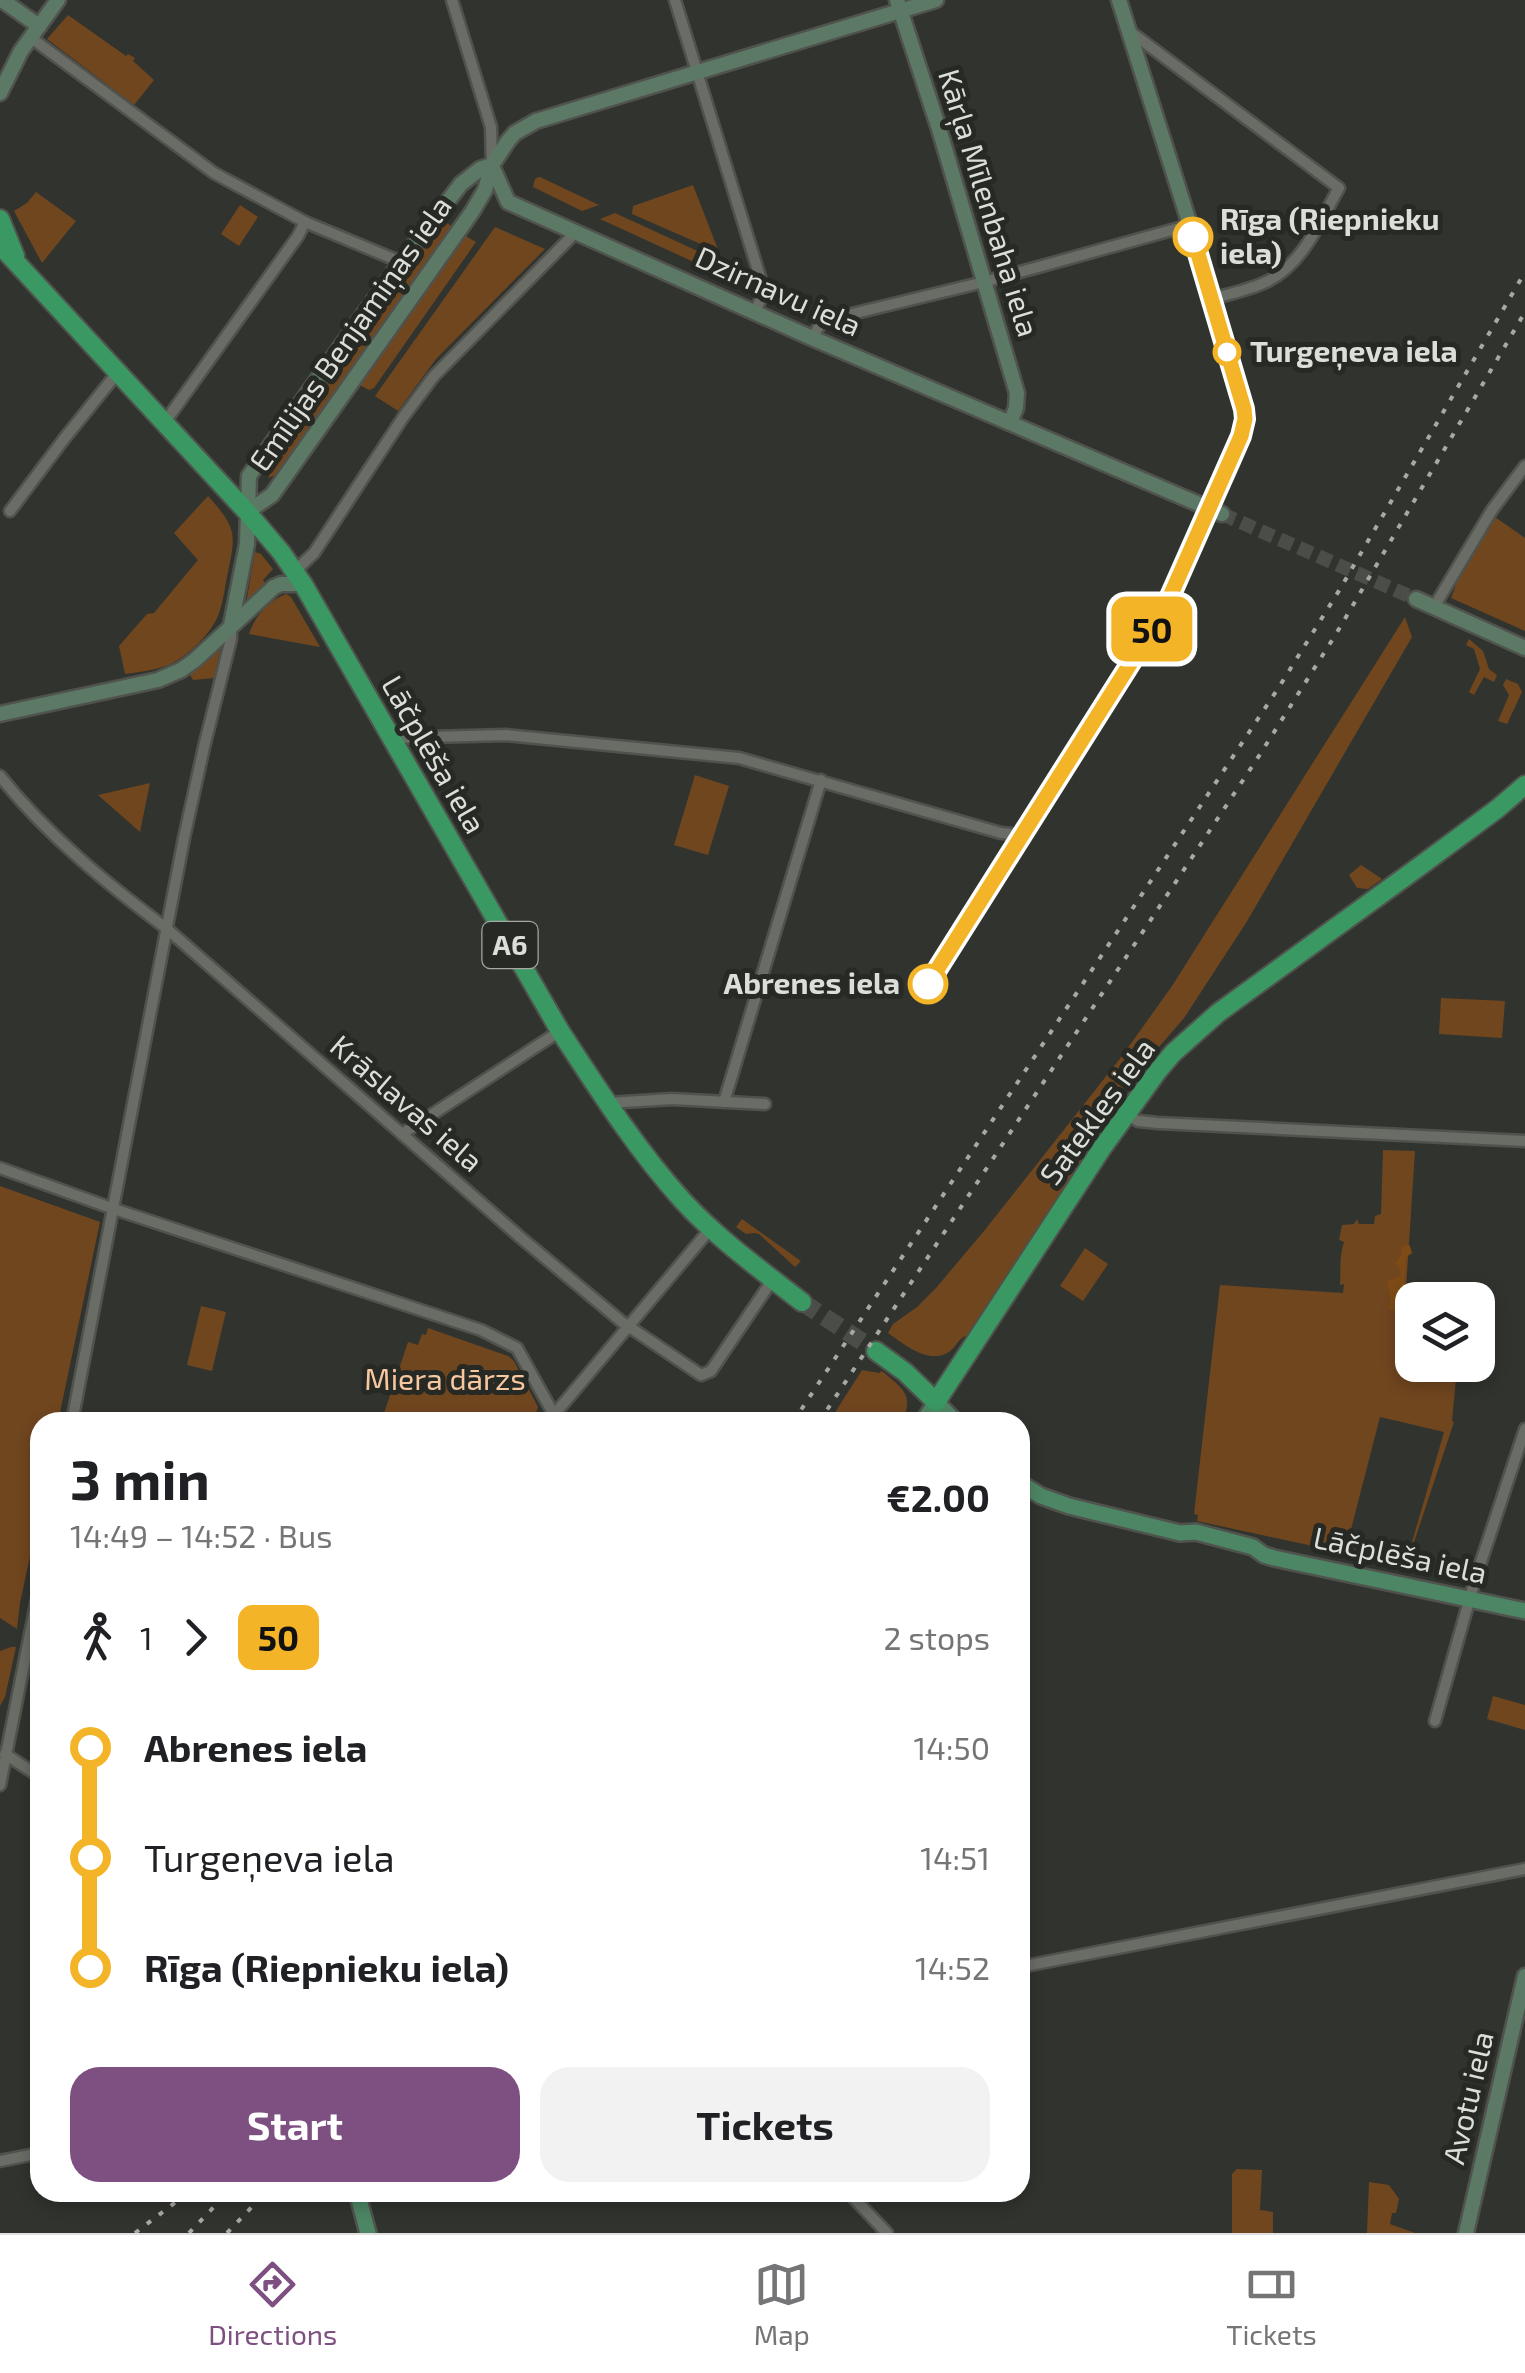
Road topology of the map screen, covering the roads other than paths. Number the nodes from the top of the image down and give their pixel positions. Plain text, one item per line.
1 (2, 0) edge
2 (58, 0) edge
3 (452, 0) edge
4 (674, 0) edge
5 (936, 0) edge
6 (1119, 0) edge
7 (898, 5) edge
8 (1127, 30) junction
9 (34, 31) junction
10 (696, 72) junction
11 (0, 93) edge
12 (492, 165) junction
13 (0, 219) edge
14 (305, 222) junction
15 (1190, 225) junction
16 (574, 234) junction
17 (0, 245) edge
18 (401, 262) junction
19 (19, 266) junction
20 (984, 282) junction
21 (1211, 298) junction
22 (755, 312) junction
23 (812, 338) junction
24 (118, 372) junction
25 (165, 422) junction
26 (1010, 423) junction
27 (1525, 466) edge
28 (10, 511) dead end
29 (1215, 511) junction
30 (247, 512) junction
31 (299, 577) junction
32 (1416, 599) tunnel mouth
33 (1434, 607) junction
34 (232, 625) junction
35 (1525, 648) edge
36 (0, 714) edge
37 (391, 738) junction
38 (0, 776) edge
39 (821, 780) junction
40 (1525, 785) edge
41 (166, 928) junction
42 (560, 1030) junction
43 (724, 1102) junction
44 (608, 1103) junction
45 (765, 1104) dead end
46 (1126, 1114) junction
47 (402, 1134) junction
48 (1525, 1141) edge
49 (0, 1168) edge
50 (114, 1209) junction
51 (711, 1228) junction
52 (772, 1279) junction
53 (802, 1302) tunnel mouth
54 (628, 1327) junction
55 (876, 1351) tunnel mouth
56 (936, 1402) junction
57 (74, 1412) edge
58 (549, 1412) edge
59 (559, 1412) edge
60 (930, 1412) edge
61 (946, 1412) edge
62 (1525, 1429) edge
63 (1030, 1489) edge
64 (1470, 1598) junction
65 (1525, 1611) edge
66 (30, 1630) edge
67 (1434, 1722) dead end
68 (3, 1753) edge
69 (30, 1771) edge
70 (0, 1785) edge
71 (1525, 1869) edge
72 (1030, 1961) edge
73 (1525, 1976) edge
74 (30, 2155) edge
75 (0, 2161) edge
76 (360, 2202) edge
77 (857, 2202) edge
78 (368, 2233) edge
79 (886, 2233) edge
80 (1466, 2233) edge

1 - 9 street
2 - 9 street
3 - 12 street, Dzirnavu iela
4 - 10 street
5 - 7 street, Emīlijas Benjamiņas iela
6 - 8 street
7 - 10 street, Emīlijas Benjamiņas iela
7 - 20 street, Kārļa Mīlenbaha iela
8 - 15 street
8 - 21 street
9 - 11 street
9 - 14 street
10 - 12 street, Emīlijas Benjamiņas iela
10 - 22 street
12 - 16 street, Dzirnavu iela
12 - 18 street, Emīlijas Benjamiņas iela
12 - 30 street, Emīlijas Benjamiņas iela
13 - 19 highway, A6
14 - 18 street
14 - 25 street
15 - 20 street
15 - 21 street
16 - 22 street, Dzirnavu iela
16 - 31 street
17 - 19 highway, Lāčplēša iela / A6
18 - 30 street, Emīlijas Benjamiņas iela
19 - 24 highway, Lāčplēša iela / A6
20 - 23 street
20 - 26 street, Kārļa Mīlenbaha iela
21 - 29 street
22 - 23 street, Dzirnavu iela
23 - 26 street, Dzirnavu iela
24 - 25 highway, Lāčplēša iela / A6
24 - 28 street
25 - 30 highway, Lāčplēša iela / A6
26 - 29 street, Dzirnavu iela
27 - 33 street
29 - 39 street
30 - 31 highway, Lāčplēša iela / A6
30 - 34 street
31 - 34 street
31 - 37 highway, Lāčplēša iela / A6
32 - 33 street
33 - 35 street
34 - 36 street
34 - 41 street
37 - 39 street
37 - 42 highway, Lāčplēša iela / A6
38 - 41 street, Krāslavas iela
39 - 43 street
40 - 46 highway, Satekles iela
41 - 47 street, Krāslavas iela
41 - 50 street
42 - 44 highway, Lāčplēša iela / A6
42 - 47 street
43 - 44 street
43 - 45 street
44 - 51 highway, Lāčplēša iela / A6
46 - 48 street
46 - 56 highway, Satekles iela
47 - 54 street, Krāslavas iela
49 - 50 street
50 - 57 street
50 - 58 street
51 - 52 highway, Lāčplēša iela / A6
51 - 54 street
52 - 53 highway, Lāčplēša iela / A6
52 - 54 street, Krāslavas iela
54 - 59 street
55 - 56 highway
56 - 60 main road, Satekles iela
56 - 61 main road
62 - 64 street
63 - 64 main road, Lāčplēša iela
64 - 65 main road, Lāčplēša iela
64 - 67 street
66 - 68 street
68 - 69 street
68 - 70 street
71 - 72 street
73 - 80 street, Avotu iela
74 - 75 street
76 - 78 main road
77 - 79 street

